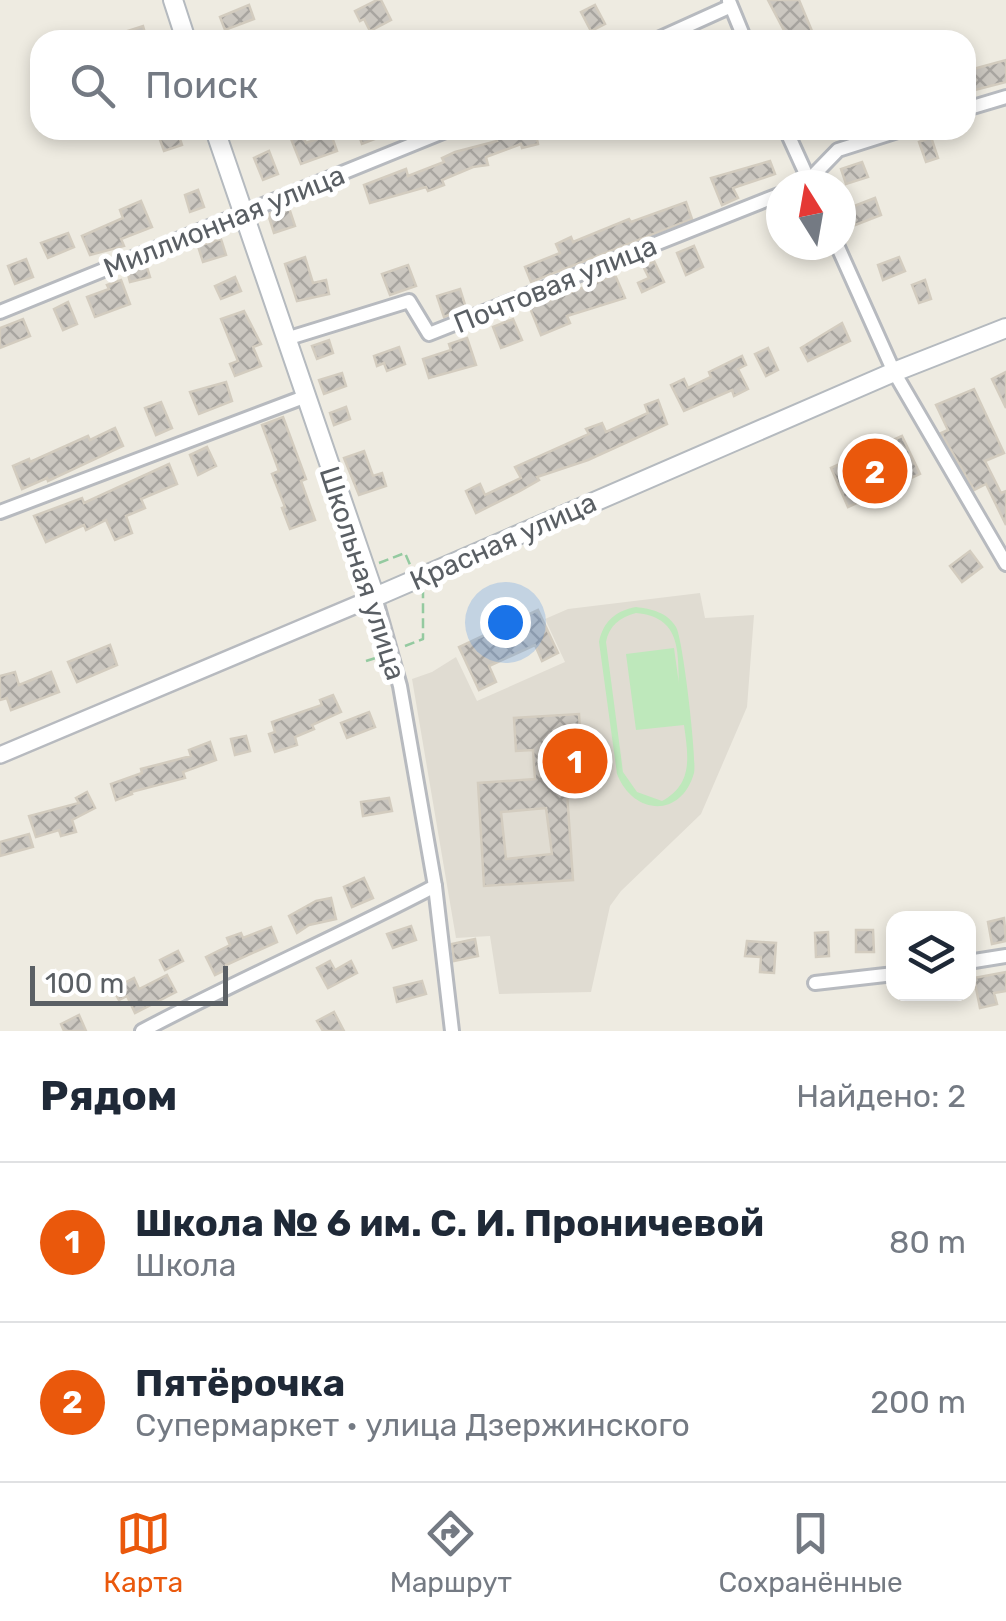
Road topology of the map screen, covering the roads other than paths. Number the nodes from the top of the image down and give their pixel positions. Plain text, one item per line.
1 (173, 0) edge
2 (729, 3) edge
3 (183, 30) edge
4 (676, 30) edge
5 (741, 30) edge
6 (1006, 97) edge
7 (976, 106) edge
8 (218, 140) edge
9 (423, 140) edge
10 (790, 140) edge
11 (870, 140) edge
12 (802, 170) edge
13 (820, 170) edge
14 (766, 200) edge
15 (242, 213) junction
16 (844, 260) edge
17 (0, 312) edge
18 (1006, 328) edge
19 (286, 339) junction
20 (894, 372) junction
21 (304, 397) junction
22 (0, 512) edge
23 (1006, 564) edge
24 (375, 597) junction
25 (0, 756) edge
26 (435, 886) junction
27 (1006, 956) edge
28 (976, 961) edge
29 (886, 975) edge
30 (815, 983) dead end
31 (142, 1031) edge
32 (452, 1031) edge

1 - 3 main road
2 - 4 street
2 - 5 street
6 - 7 street
8 - 15 main road, Школьная улица
9 - 15 street, Миллионная улица
10 - 12 street
11 - 13 street
14 - 19 street, Почтовая улица
15 - 17 street, Миллионная улица
15 - 19 main road, Школьная улица
16 - 20 street
18 - 20 main road, Красная улица
19 - 21 main road, Школьная улица
20 - 23 street
20 - 24 main road, Красная улица
21 - 22 street
21 - 24 main road, Школьная улица
24 - 25 street, Красная улица
24 - 26 street, Школьная улица
26 - 31 street
26 - 32 street, Школьная улица
27 - 28 street
29 - 30 street

